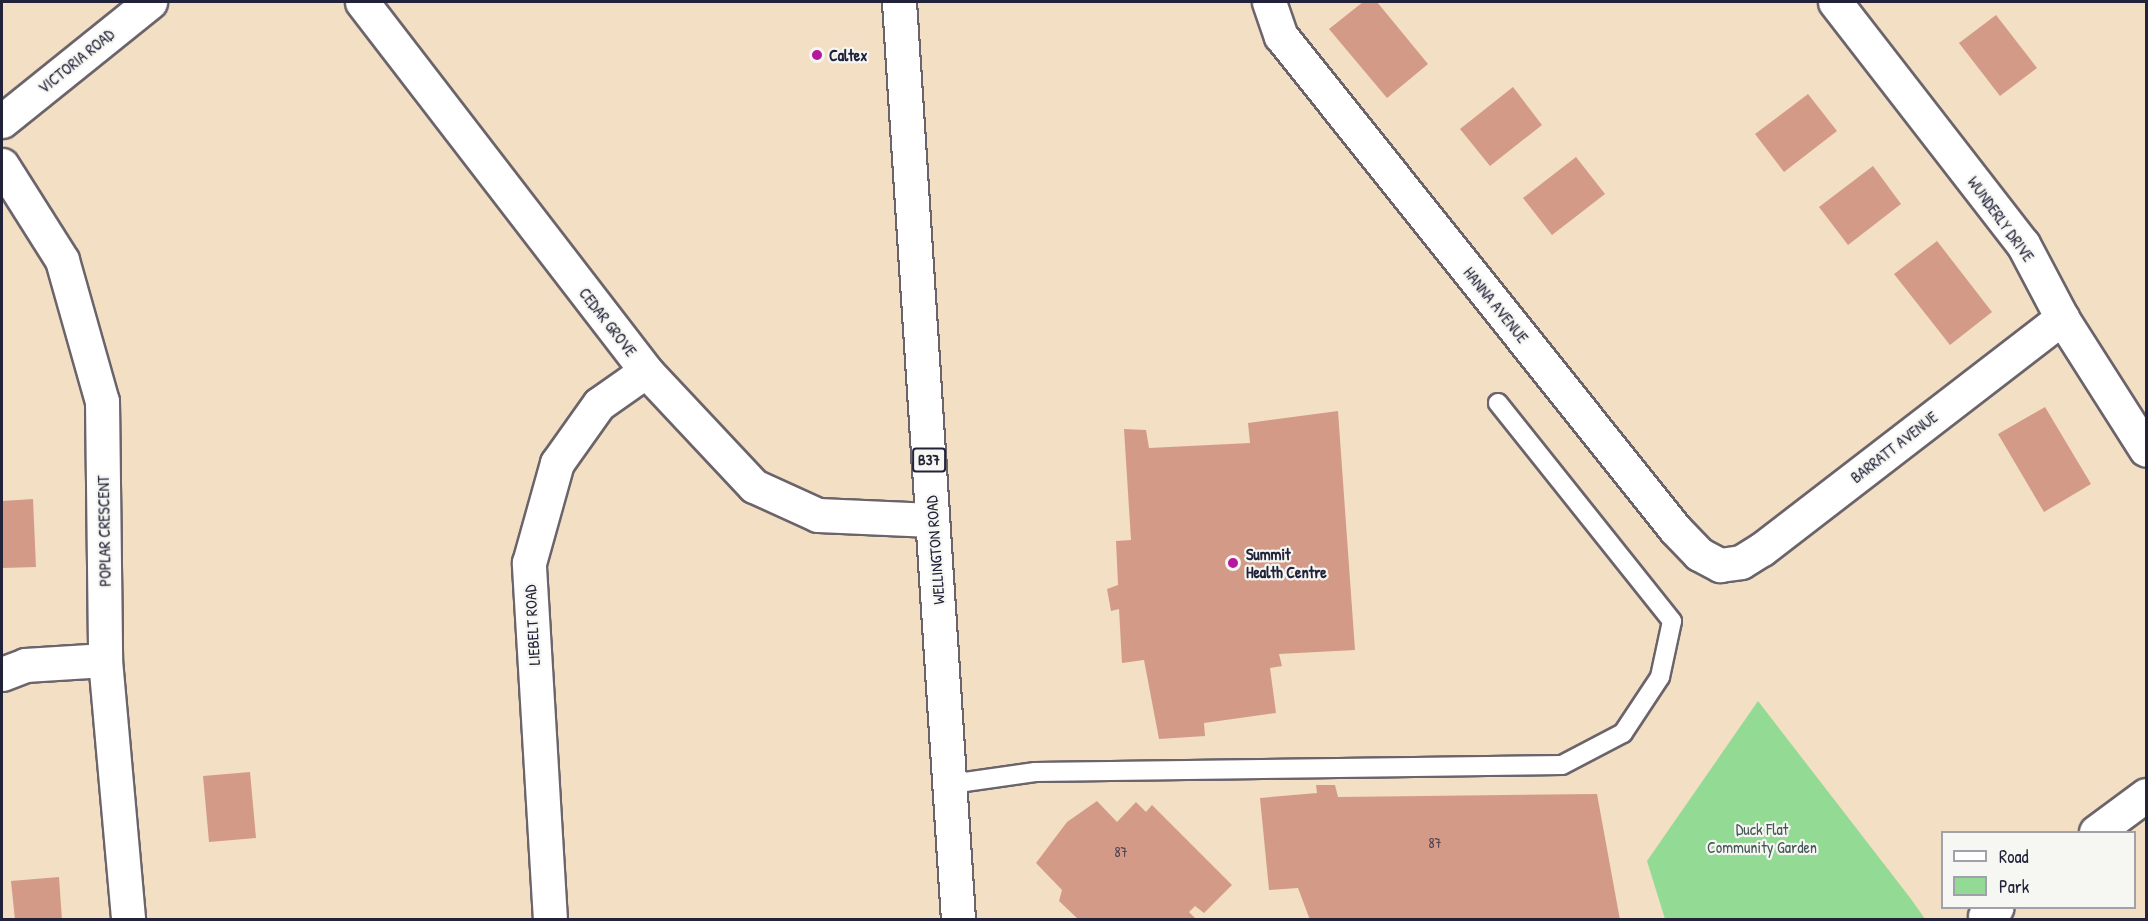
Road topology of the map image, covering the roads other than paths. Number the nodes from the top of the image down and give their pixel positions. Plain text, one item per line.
1 (150, 2) edge
2 (362, 2) edge
3 (899, 2) edge
4 (1269, 2) edge
5 (1835, 2) edge
6 (2, 121) edge
7 (2, 165) edge
8 (2062, 318) junction
9 (646, 371) junction
10 (1498, 403) dead end
11 (2146, 450) edge
12 (933, 520) junction
13 (1720, 565) joint
14 (105, 660) junction
15 (2, 674) edge
16 (951, 784) junction
17 (2146, 795) edge
18 (2097, 831) edge
19 (128, 920) edge
20 (550, 920) edge
21 (958, 920) edge

1 - 6 street, VICTORIA ROAD
2 - 9 street, CEDAR GROVE
3 - 12 street, WELLINGTON ROAD / B37
4 - 13 street, HANNA AVENUE
5 - 8 street, WUNDERLY DRIVE
7 - 14 street, POPLAR CRESCENT
8 - 11 street, WUNDERLY DRIVE
8 - 13 street, BARRATT AVENUE
9 - 12 street, CEDAR GROVE
9 - 20 street, LIEBELT ROAD
10 - 16 lane
12 - 16 street, WELLINGTON ROAD / B37
14 - 15 street
14 - 19 street, POPLAR CRESCENT
16 - 21 street, WELLINGTON ROAD / B37
17 - 18 street

